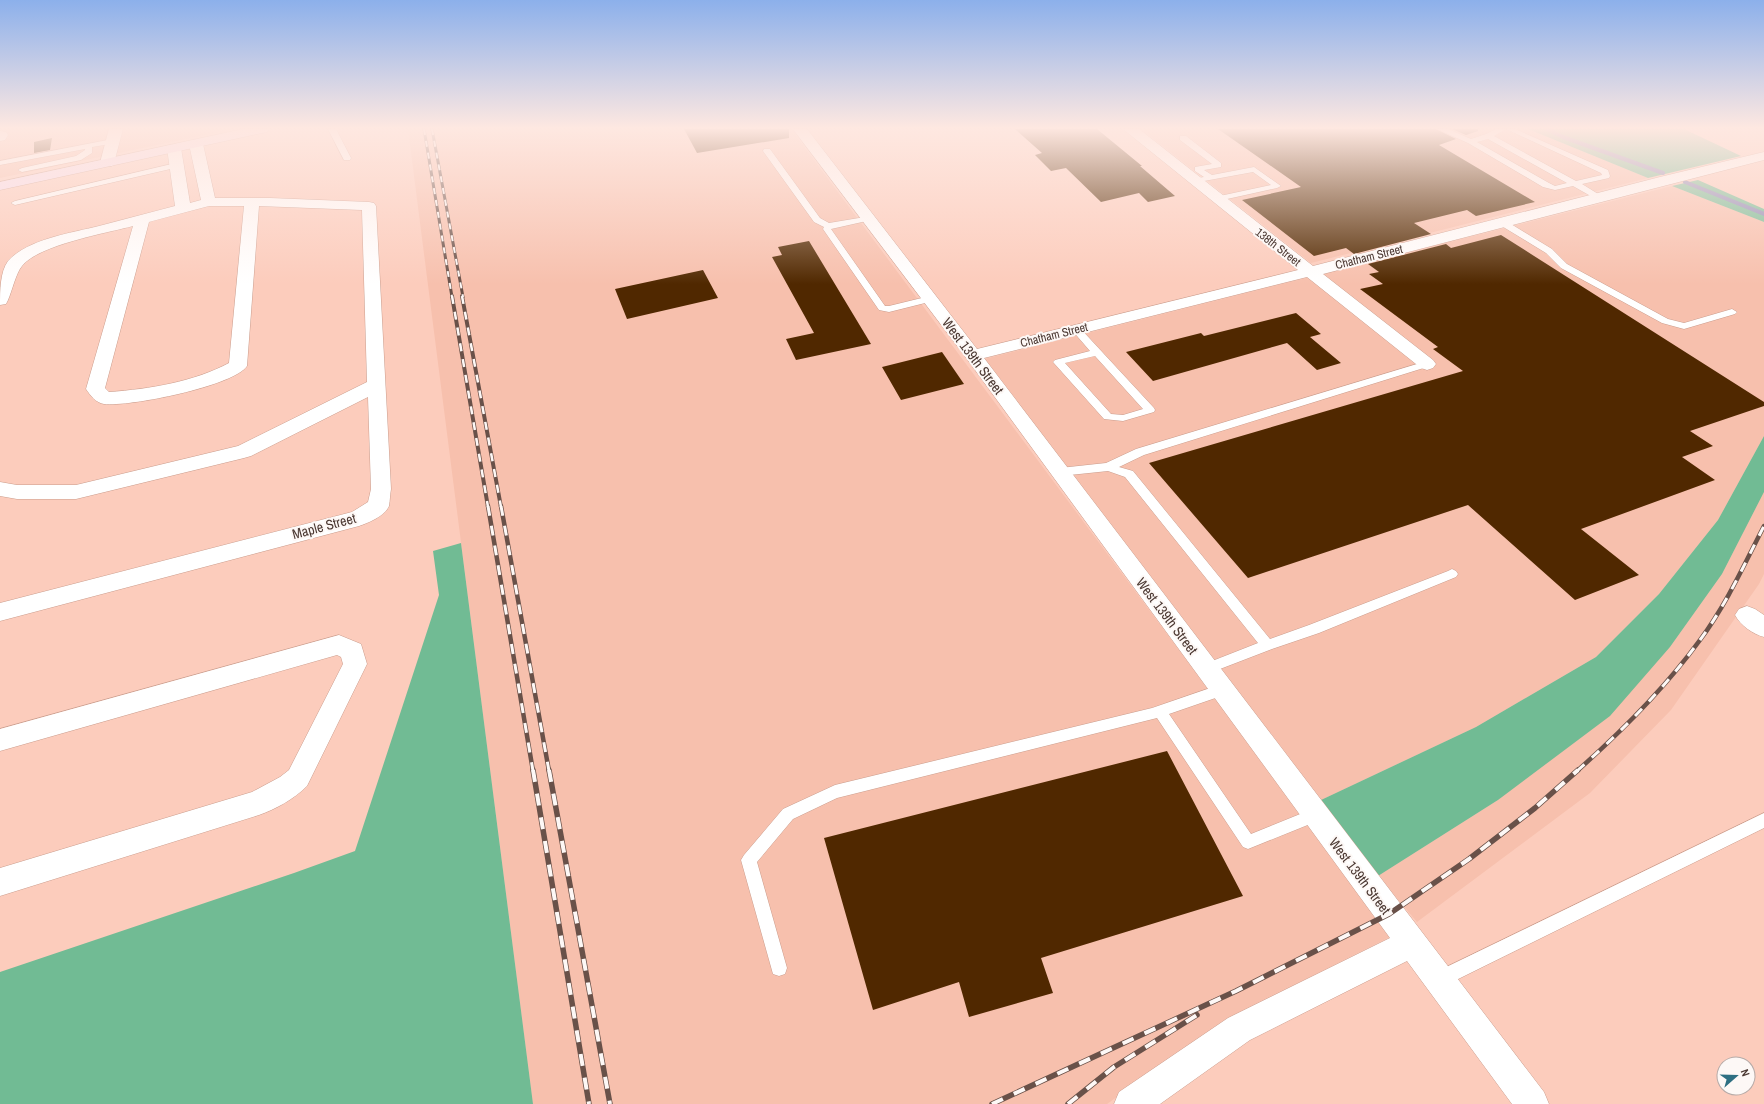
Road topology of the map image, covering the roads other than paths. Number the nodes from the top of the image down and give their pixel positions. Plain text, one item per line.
1 (1203, 180) edge
2 (11, 181) edge
3 (110, 181) edge
4 (179, 181) edge
5 (204, 181) edge
6 (788, 181) edge
7 (839, 181) edge
8 (1270, 181) edge
9 (1540, 181) edge
10 (1570, 181) edge
11 (1586, 181) edge
12 (1665, 181) edge
13 (1575, 183) junction
14 (0, 186) edge
15 (1599, 197) junction
16 (1218, 199) junction
17 (209, 202) junction
18 (252, 202) junction
19 (15, 203) dead end
20 (183, 208) junction
21 (143, 218) junction
22 (868, 218) junction
23 (1502, 223) junction
24 (828, 226) junction
25 (1310, 272) junction
26 (930, 299) junction
27 (0, 300) edge
28 (1732, 312) dead end
29 (1076, 329) junction
30 (1097, 352) junction
31 (973, 355) junction
32 (1427, 364) joint
33 (377, 385) junction
34 (1108, 467) junction
35 (1060, 472) junction
36 (0, 489) edge
37 (1452, 574) dead end
38 (0, 612) edge
39 (1267, 646) junction
40 (1207, 670) junction
41 (1222, 690) junction
42 (1160, 712) junction
43 (0, 740) edge
44 (1315, 815) junction
45 (1764, 820) edge
46 (0, 882) edge
47 (1411, 943) junction
48 (779, 968) dead end
49 (1438, 980) junction
50 (1132, 1104) edge
51 (1532, 1104) edge

1 - 16 street, 138th Street
2 - 14 main road
3 - 19 lane
4 - 20 street
5 - 17 street
6 - 24 lane
7 - 22 street, West 139th Street
8 - 16 lane
9 - 13 lane
10 - 13 lane
11 - 13 lane
12 - 15 street, Chatham Street
13 - 15 lane
15 - 23 street, Chatham Street
16 - 25 street, 138th Street
17 - 18 street
17 - 20 street
18 - 21 street
18 - 33 street, Maple Street
20 - 21 street
21 - 27 street
22 - 24 lane
22 - 26 street, West 139th Street
23 - 25 street, Chatham Street
23 - 28 lane
24 - 26 lane
25 - 29 street, Chatham Street
25 - 32 street, 138th Street
26 - 31 street, West 139th Street
29 - 30 lane
29 - 31 street, Chatham Street
30 - 30 lane
31 - 35 street, West 139th Street
32 - 34 lane
33 - 36 street
33 - 38 street, Maple Street
34 - 35 lane
34 - 39 lane
35 - 40 street, West 139th Street
37 - 39 lane
39 - 40 lane
40 - 41 street, West 139th Street
41 - 42 lane
41 - 44 street, West 139th Street
42 - 44 lane
42 - 48 lane
43 - 46 street
44 - 47 street, West 139th Street
45 - 49 lane
47 - 49 street, West 139th Street
47 - 50 street
49 - 51 street, West 139th Street

